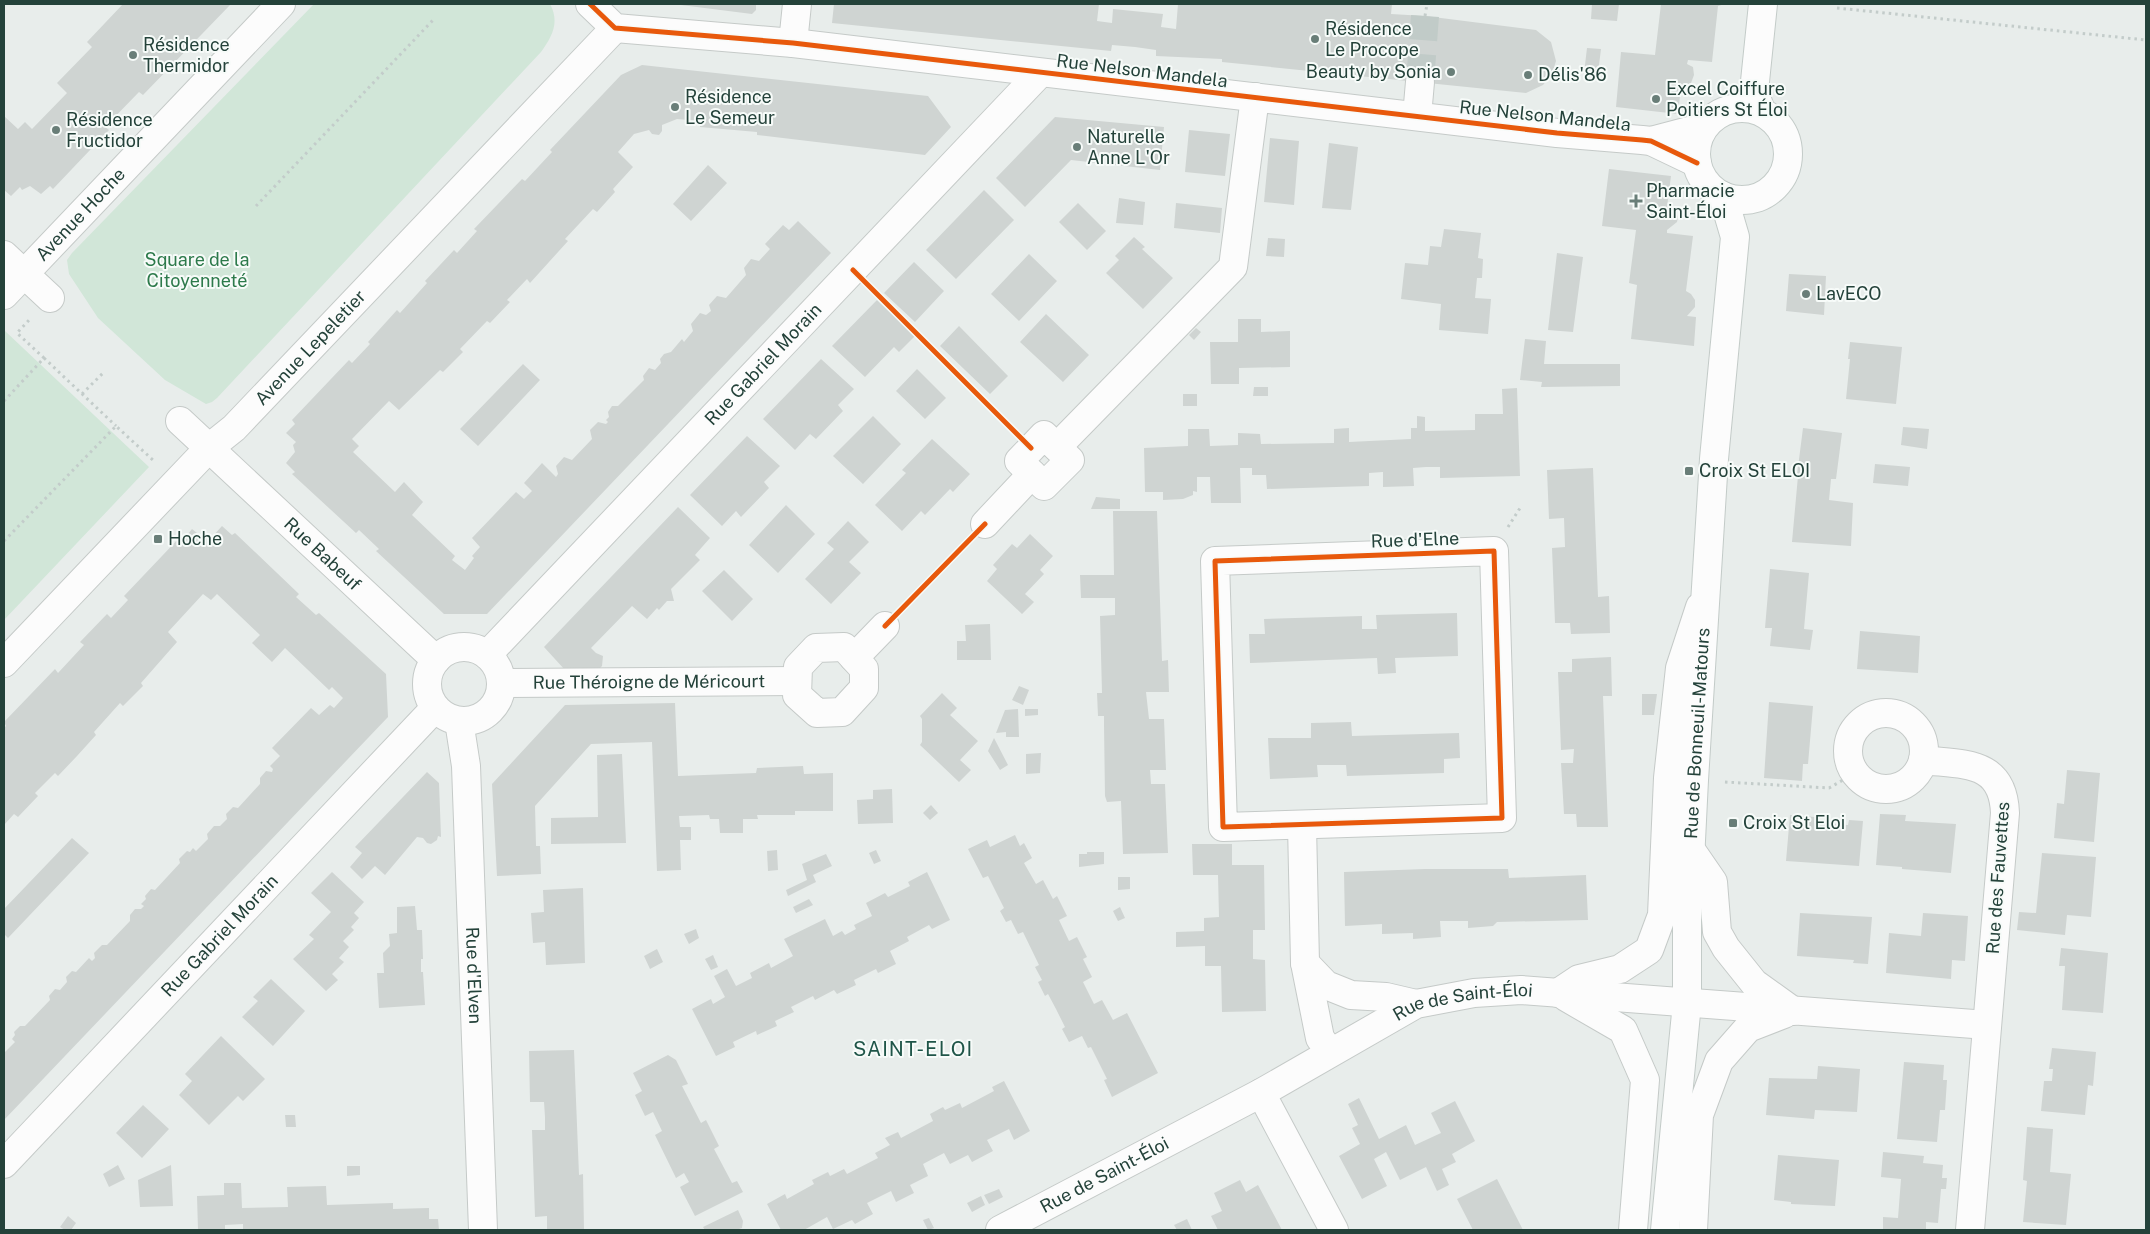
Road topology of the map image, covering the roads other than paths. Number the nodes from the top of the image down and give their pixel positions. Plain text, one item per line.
1 (281, 4) edge
2 (590, 4) edge
3 (797, 4) edge
4 (1764, 4) edge
5 (615, 28) junction
6 (793, 43) junction
7 (1040, 72) junction
8 (1420, 82) tunnel mouth
9 (1254, 97) junction
10 (1750, 103) junction
11 (1417, 116) junction
12 (1704, 127) junction
13 (1651, 141) junction
14 (1697, 163) junction
15 (1766, 194) junction
16 (1723, 196) junction
17 (1735, 237) junction
18 (4, 255) edge
19 (24, 274) junction
20 (4, 295) edge
21 (50, 298) road end
22 (180, 421) dead end
23 (209, 448) junction
24 (985, 524) dead end
25 (1706, 589) junction
26 (884, 626) dead end
27 (487, 655) junction
28 (854, 658) junction
29 (436, 660) junction
30 (4, 663) edge
31 (797, 681) junction
32 (501, 683) junction
33 (435, 708) junction
34 (459, 721) junction
35 (1923, 760) junction
36 (1302, 825) junction
37 (1691, 850) junction
38 (1305, 963) junction
39 (1558, 993) junction
40 (1687, 1003) junction
41 (1416, 1004) junction
42 (1793, 1011) junction
43 (1987, 1025) junction
44 (1330, 1052) junction
45 (1261, 1093) junction
46 (4, 1164) edge
47 (483, 1230) edge
48 (1000, 1230) edge
49 (1334, 1230) edge
50 (1634, 1230) edge
51 (1664, 1230) edge
52 (1693, 1230) edge
53 (1970, 1230) edge

1 - 19 street, Avenue Hoche
2 - 5 street
3 - 6 street
4 - 10 street
5 - 6 street, Rue Nelson Mandela
5 - 23 street, Avenue Lepeletier
6 - 7 street, Rue Nelson Mandela
7 - 9 street, Rue Nelson Mandela
7 - 27 street, Rue Gabriel Morain
8 - 11 street
9 - 11 street, Rue Nelson Mandela
9 - 24 street
10 - 12 street
10 - 15 street
11 - 13 street, Rue Nelson Mandela
12 - 13 street, Rue Nelson Mandela
12 - 14 street
13 - 14 street, Rue Nelson Mandela
14 - 16 street
15 - 16 street
15 - 17 street
16 - 17 street, Rue de Bonneuil-Matours
17 - 25 street, Rue de Bonneuil-Matours
18 - 19 street
19 - 20 street, Avenue Hoche
19 - 21 street
22 - 23 street, Rue Babeuf
23 - 29 street, Rue Babeuf
23 - 30 street, Avenue Lepeletier
25 - 37 street, Rue de Bonneuil-Matours
25 - 39 street
26 - 28 street
27 - 29 street
27 - 32 street
28 - 31 street
28 - 31 street
29 - 33 street
31 - 32 street, Rue Théroigne de Méricourt
32 - 34 street
33 - 34 street
33 - 46 street, Rue Gabriel Morain
34 - 47 street, Rue d'Elven
35 - 35 street
35 - 43 street, Rue des Fauvettes
36 - 36 street, Rue d'Elne
36 - 38 street
37 - 40 street, Rue de Bonneuil-Matours
37 - 42 street
38 - 41 street
38 - 44 street
39 - 40 street, Rue de Saint-Éloi
39 - 41 street, Rue de Saint-Éloi
39 - 50 street
40 - 42 street
40 - 51 street, Rue de Bonneuil-Matours
41 - 44 street, Rue de Saint-Éloi
42 - 43 street
42 - 52 street
43 - 53 street, Rue des Fauvettes
44 - 45 street, Rue de Saint-Éloi
45 - 48 street, Rue de Saint-Éloi
45 - 49 street

